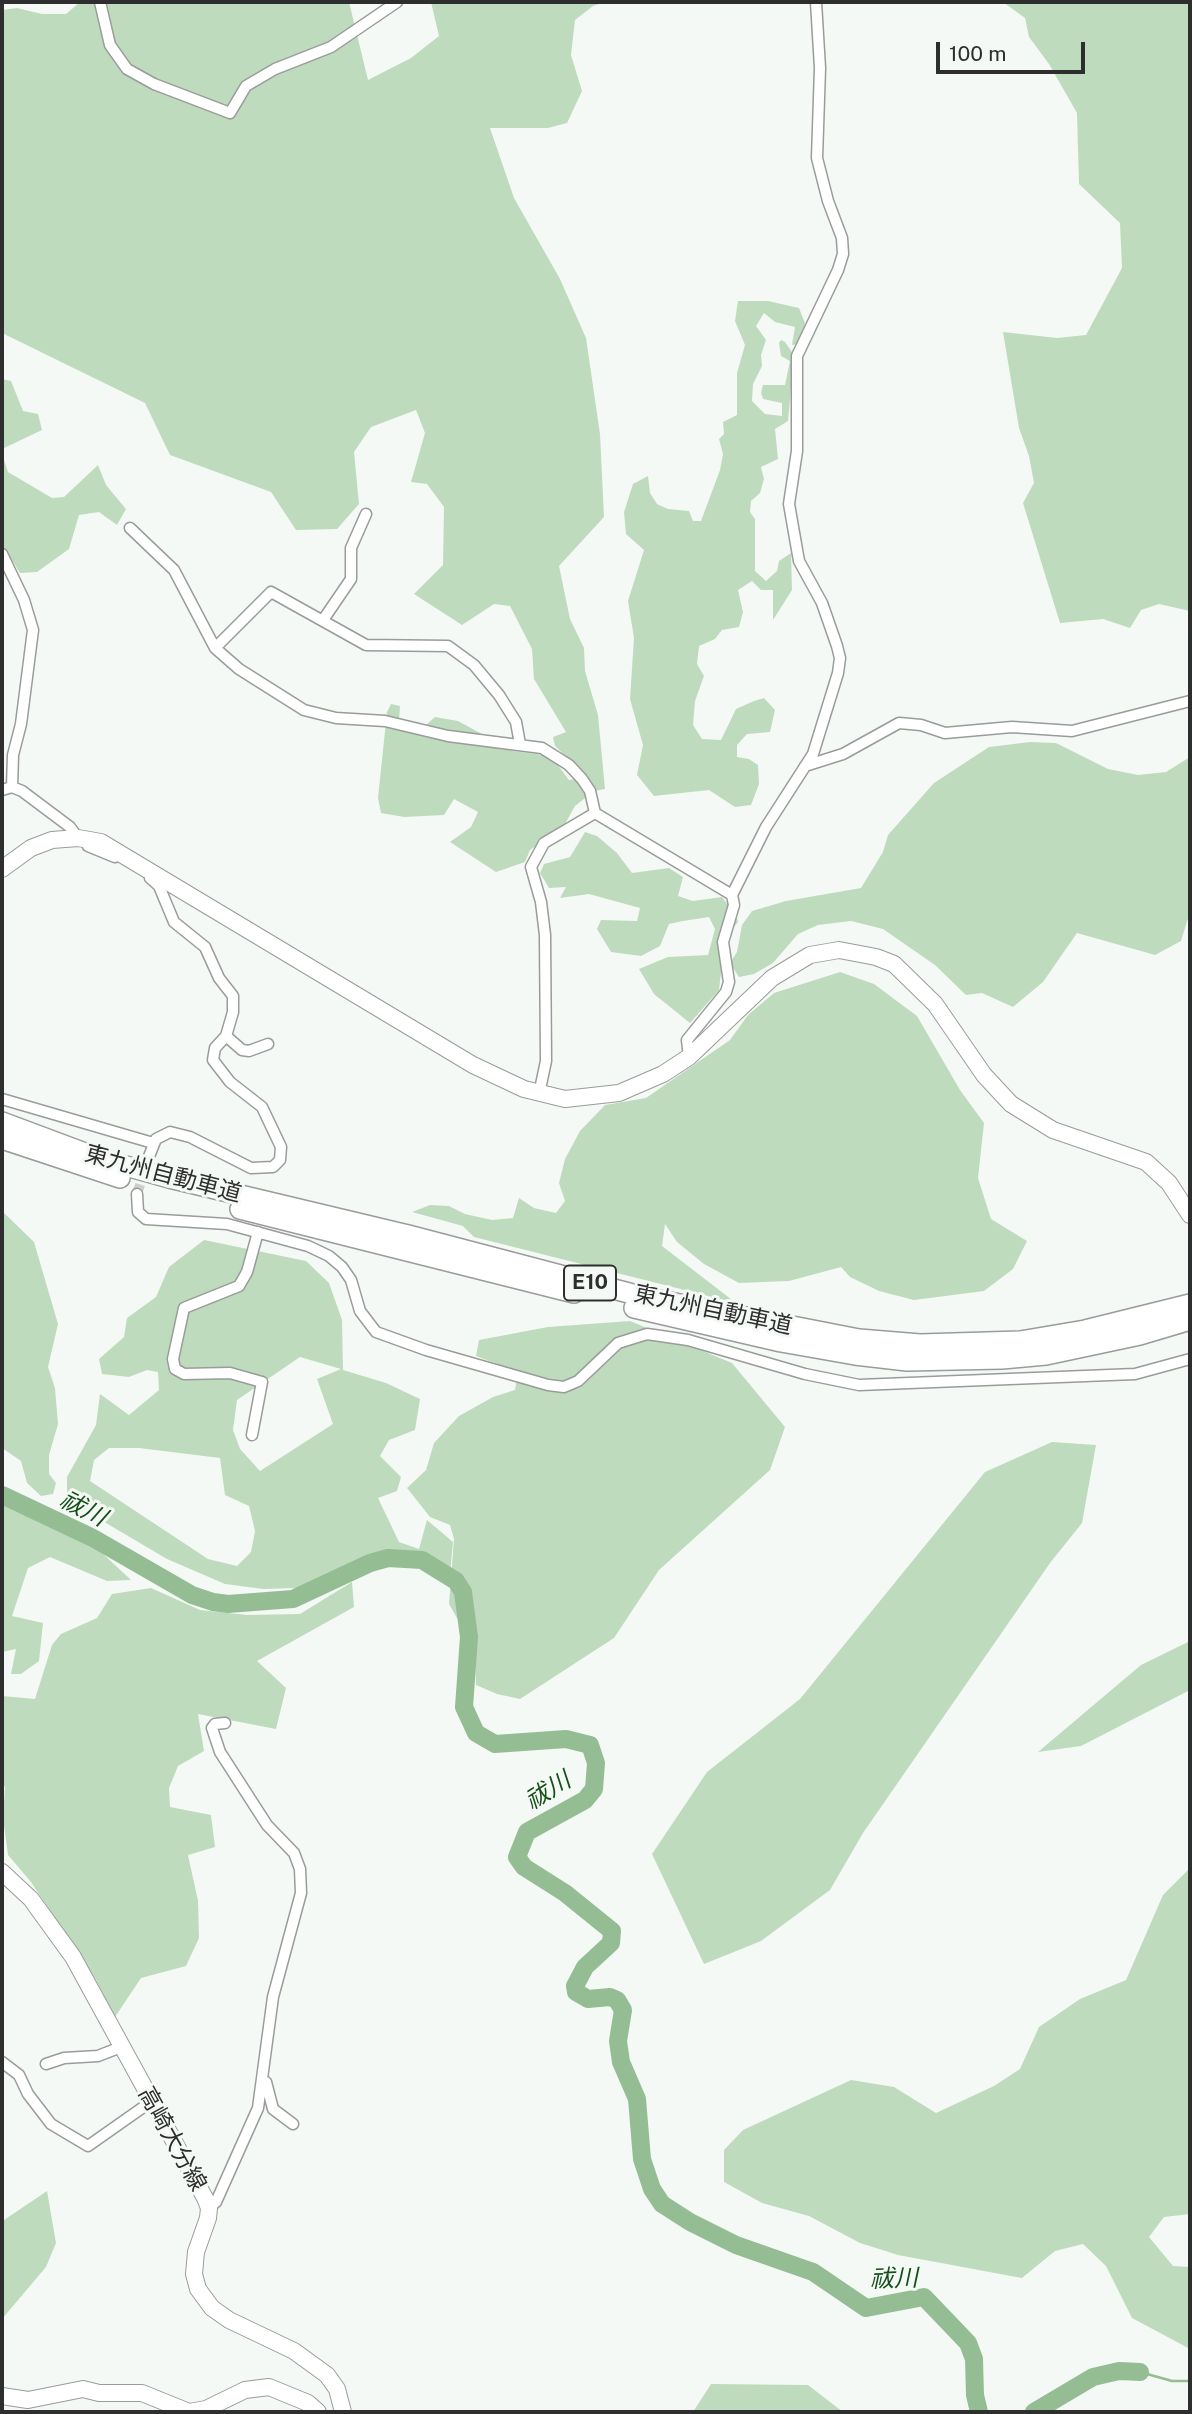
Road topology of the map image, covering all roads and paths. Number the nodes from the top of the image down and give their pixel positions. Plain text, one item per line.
1 (100, 2) edge
2 (397, 2) edge
3 (816, 2) edge
4 (366, 514) dead end
5 (130, 528) dead end
6 (2, 554) edge
7 (323, 620) junction
8 (215, 648) junction
9 (1190, 701) edge
10 (520, 744) junction
11 (805, 766) junction
12 (7, 789) edge
13 (596, 813) junction
14 (83, 838) junction
15 (2, 869) edge
16 (732, 895) junction
17 (226, 1035) junction
18 (268, 1044) dead end
19 (689, 1057) junction
20 (539, 1094) junction
21 (2, 1098) edge
22 (2, 1122) edge
23 (2, 1139) edge
24 (153, 1143) junction
25 (148, 1159) tunnel mouth
26 (137, 1194) dead end
27 (1190, 1215) edge
28 (258, 1232) junction
29 (1190, 1304) edge
30 (1190, 1320) edge
31 (1190, 1359) edge
32 (251, 1435) dead end
33 (225, 1723) dead end
34 (2, 1872) edge
35 (121, 2047) junction
36 (2, 2062) edge
37 (46, 2064) dead end
38 (263, 2071) junction
39 (152, 2101) junction
40 (293, 2124) dead end
41 (209, 2208) junction
42 (2, 2396) edge
43 (318, 2412) edge
44 (343, 2412) edge

1 - 2 street
3 - 11 street
4 - 7 street
5 - 8 street
6 - 12 street
7 - 8 street
7 - 10 street
8 - 10 street
9 - 11 street
10 - 13 street
11 - 16 street
12 - 14 street
13 - 16 street
13 - 20 street
14 - 15 street
14 - 17 street
14 - 20 street
16 - 19 street
17 - 18 street
17 - 24 street
19 - 20 street
19 - 27 street
21 - 24 street
22 - 29 highway, 東九州自動車道 / E10
23 - 30 highway, 東九州自動車道 / E10
24 - 25 street
26 - 28 street
28 - 31 street
28 - 32 street
33 - 38 street
34 - 35 street, 高崎大分線
35 - 37 street
35 - 39 street, 高崎大分線
36 - 39 street
38 - 40 street
38 - 41 street
39 - 41 street, 高崎大分線
41 - 44 street, 高崎大分線
42 - 43 street

